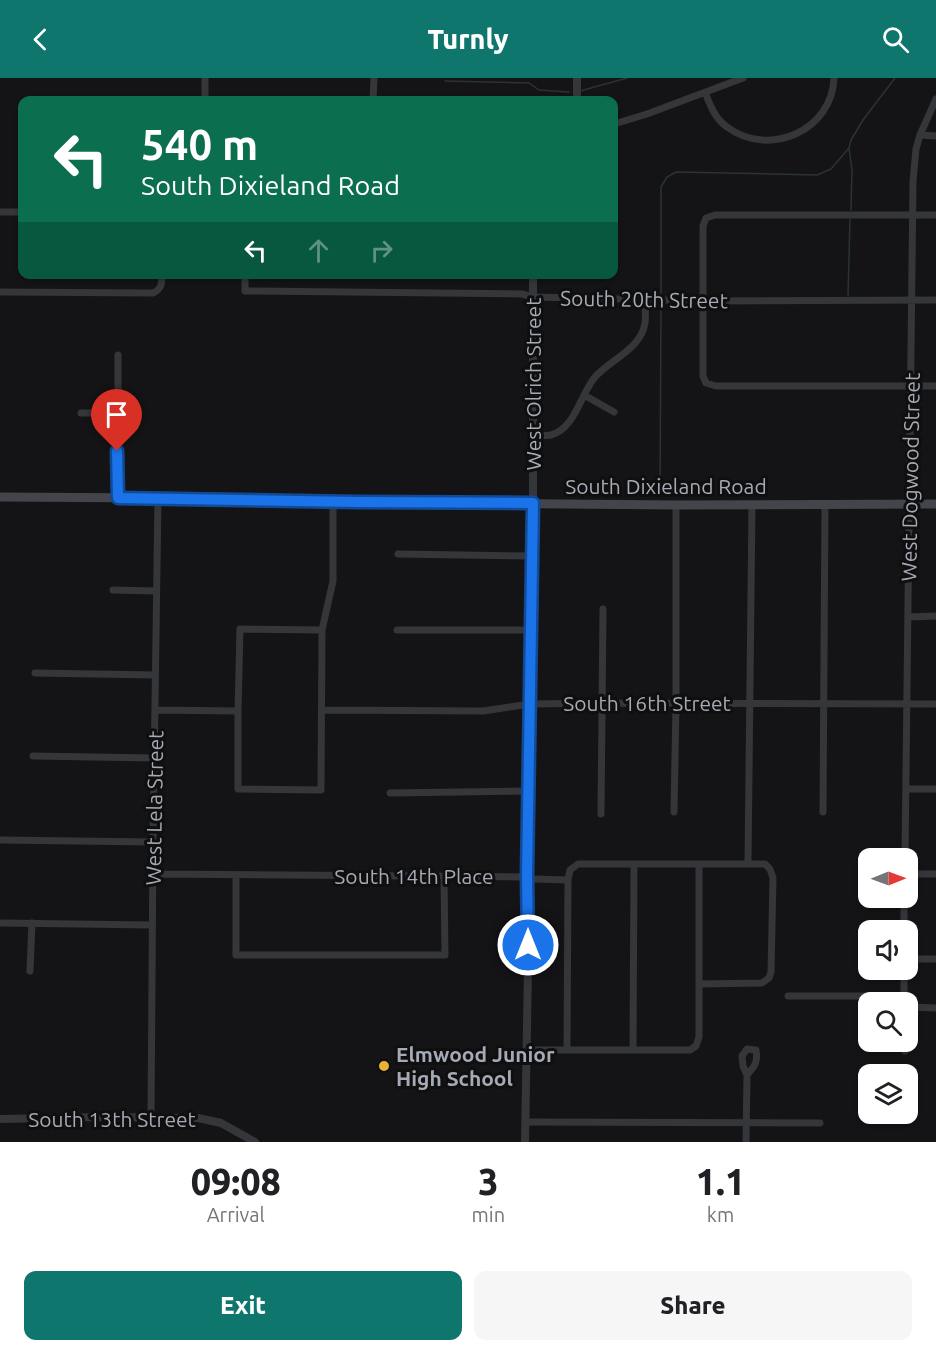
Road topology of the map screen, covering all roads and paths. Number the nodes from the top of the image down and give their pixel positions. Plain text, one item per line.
1 (205, 78) edge
2 (374, 78) edge
3 (577, 78) edge
4 (743, 78) edge
5 (834, 78) edge
6 (705, 92) junction
7 (204, 96) edge
8 (373, 96) edge
9 (577, 96) edge
10 (936, 99) edge
11 (618, 123) edge
12 (920, 135) junction
13 (936, 136) edge
14 (0, 212) edge
15 (18, 212) edge
16 (912, 215) junction
17 (936, 215) edge
18 (162, 279) edge
19 (245, 279) edge
20 (533, 279) edge
21 (0, 292) edge
22 (533, 297) junction
23 (645, 300) junction
24 (912, 300) junction
25 (936, 300) edge
26 (703, 301) junction
27 (118, 355) dead end
28 (911, 386) junction
29 (936, 386) edge
30 (584, 394) junction
31 (614, 412) dead end
32 (81, 413) dead end
33 (117, 413) junction
34 (533, 435) junction
35 (0, 497) edge
36 (118, 498) junction
37 (158, 498) junction
38 (333, 502) junction
39 (533, 503) junction
40 (752, 504) junction
41 (910, 504) junction
42 (936, 504) edge
43 (676, 505) junction
44 (825, 505) junction
45 (399, 554) dead end
46 (532, 556) junction
47 (113, 590) dead end
48 (156, 591) junction
49 (603, 609) dead end
50 (908, 616) junction
51 (936, 616) edge
52 (322, 630) junction
53 (397, 630) dead end
54 (530, 630) junction
55 (35, 673) dead end
56 (155, 675) junction
57 (602, 703) junction
58 (676, 703) junction
59 (750, 703) junction
60 (823, 703) junction
61 (530, 704) junction
62 (908, 704) junction
63 (936, 704) edge
64 (155, 710) junction
65 (322, 710) junction
66 (238, 711) junction
67 (33, 756) dead end
68 (154, 758) junction
69 (906, 789) junction
70 (936, 789) edge
71 (529, 791) junction
72 (390, 793) dead end
73 (674, 812) dead end
74 (823, 812) dead end
75 (601, 814) dead end
76 (0, 840) edge
77 (153, 842) junction
78 (905, 848) edge
79 (748, 863) junction
80 (634, 864) junction
81 (699, 864) junction
82 (153, 874) junction
83 (918, 874) edge
84 (936, 874) edge
85 (236, 876) junction
86 (527, 876) junction
87 (444, 877) junction
88 (568, 880) junction
89 (0, 923) edge
90 (32, 923) junction
91 (152, 925) junction
92 (918, 959) edge
93 (936, 959) edge
94 (30, 971) dead end
95 (699, 984) junction
96 (788, 996) dead end
97 (858, 998) edge
98 (918, 1007) edge
99 (936, 1008) edge
100 (526, 1050) junction
101 (567, 1050) junction
102 (633, 1050) junction
103 (747, 1075) dead end
104 (151, 1117) junction
105 (0, 1119) edge
106 (526, 1122) junction
107 (747, 1122) junction
108 (820, 1123) dead end
109 (255, 1142) edge
110 (525, 1142) edge
111 (746, 1142) edge

1 - 7 street
2 - 8 street
3 - 9 street
4 - 6 street
5 - 6 street
6 - 11 street
10 - 12 street, West Dogwood Street
12 - 13 street
12 - 16 street, West Dogwood Street
14 - 15 street
16 - 17 street
16 - 24 street, West Dogwood Street
16 - 26 street
18 - 21 street
19 - 22 street, South 20th Street
20 - 22 street, West Olrich Street
22 - 23 street, South 20th Street
22 - 34 street, West Olrich Street
23 - 26 street, South 20th Street
23 - 30 street
24 - 25 street, South 20th Street
24 - 26 street, South 20th Street
24 - 28 street, West Dogwood Street
26 - 28 street
27 - 33 street
28 - 29 street
28 - 41 street, West Dogwood Street
30 - 31 street
30 - 34 street
32 - 33 street
33 - 36 street
34 - 39 street, West Olrich Street
35 - 36 main road, South Dixieland Road
36 - 37 main road, South Dixieland Road
37 - 38 main road, South Dixieland Road
37 - 48 street, West Lela Street
38 - 39 main road, South Dixieland Road
38 - 52 street
39 - 43 main road, South Dixieland Road
39 - 46 street, West Olrich Street
40 - 43 main road, South Dixieland Road
40 - 44 main road, South Dixieland Road
40 - 59 street
41 - 42 main road, South Dixieland Road
41 - 44 main road, South Dixieland Road
41 - 50 street, West Dogwood Street
43 - 58 street
44 - 60 street
45 - 46 street
46 - 54 street, West Olrich Street
47 - 48 street
48 - 56 street, West Lela Street
49 - 57 street
50 - 51 street
50 - 62 street, West Dogwood Street
52 - 65 street
52 - 66 street
53 - 54 street
54 - 61 street, West Olrich Street
55 - 56 street
56 - 64 street, West Lela Street
57 - 58 street, South 16th Street
57 - 61 street, South 16th Street
57 - 75 street
58 - 59 street, South 16th Street
58 - 73 street
59 - 60 street, South 16th Street
59 - 79 street
60 - 62 street, South 16th Street
60 - 74 street
61 - 65 street, South 16th Street
61 - 71 street, West Olrich Street
62 - 63 street, South 16th Street
62 - 69 street, West Dogwood Street
64 - 66 street
64 - 68 street, West Lela Street
65 - 66 street
67 - 68 street
68 - 77 street, West Lela Street
69 - 70 street
69 - 78 street, West Dogwood Street
71 - 72 street
71 - 86 street, West Olrich Street
76 - 77 street
77 - 82 street, West Lela Street
79 - 81 street
79 - 95 street
80 - 81 street
80 - 88 street
80 - 102 street
81 - 95 street
82 - 85 street, South 14th Place
82 - 91 street, West Lela Street
83 - 84 street
85 - 87 street, South 14th Place
85 - 87 street
86 - 87 street, South 14th Place
86 - 88 street, South 14th Place
86 - 100 street, West Olrich Street
88 - 101 street
89 - 90 street
90 - 91 street
90 - 94 street
91 - 104 street, West Lela Street
92 - 93 street
95 - 102 street
96 - 97 street
98 - 99 street
100 - 101 street
100 - 106 street, West Olrich Street
101 - 102 street
103 - 107 street
104 - 105 street, South 13th Street
104 - 109 street, South 13th Street
106 - 107 street
106 - 110 street, West Olrich Street
107 - 108 street
107 - 111 street

